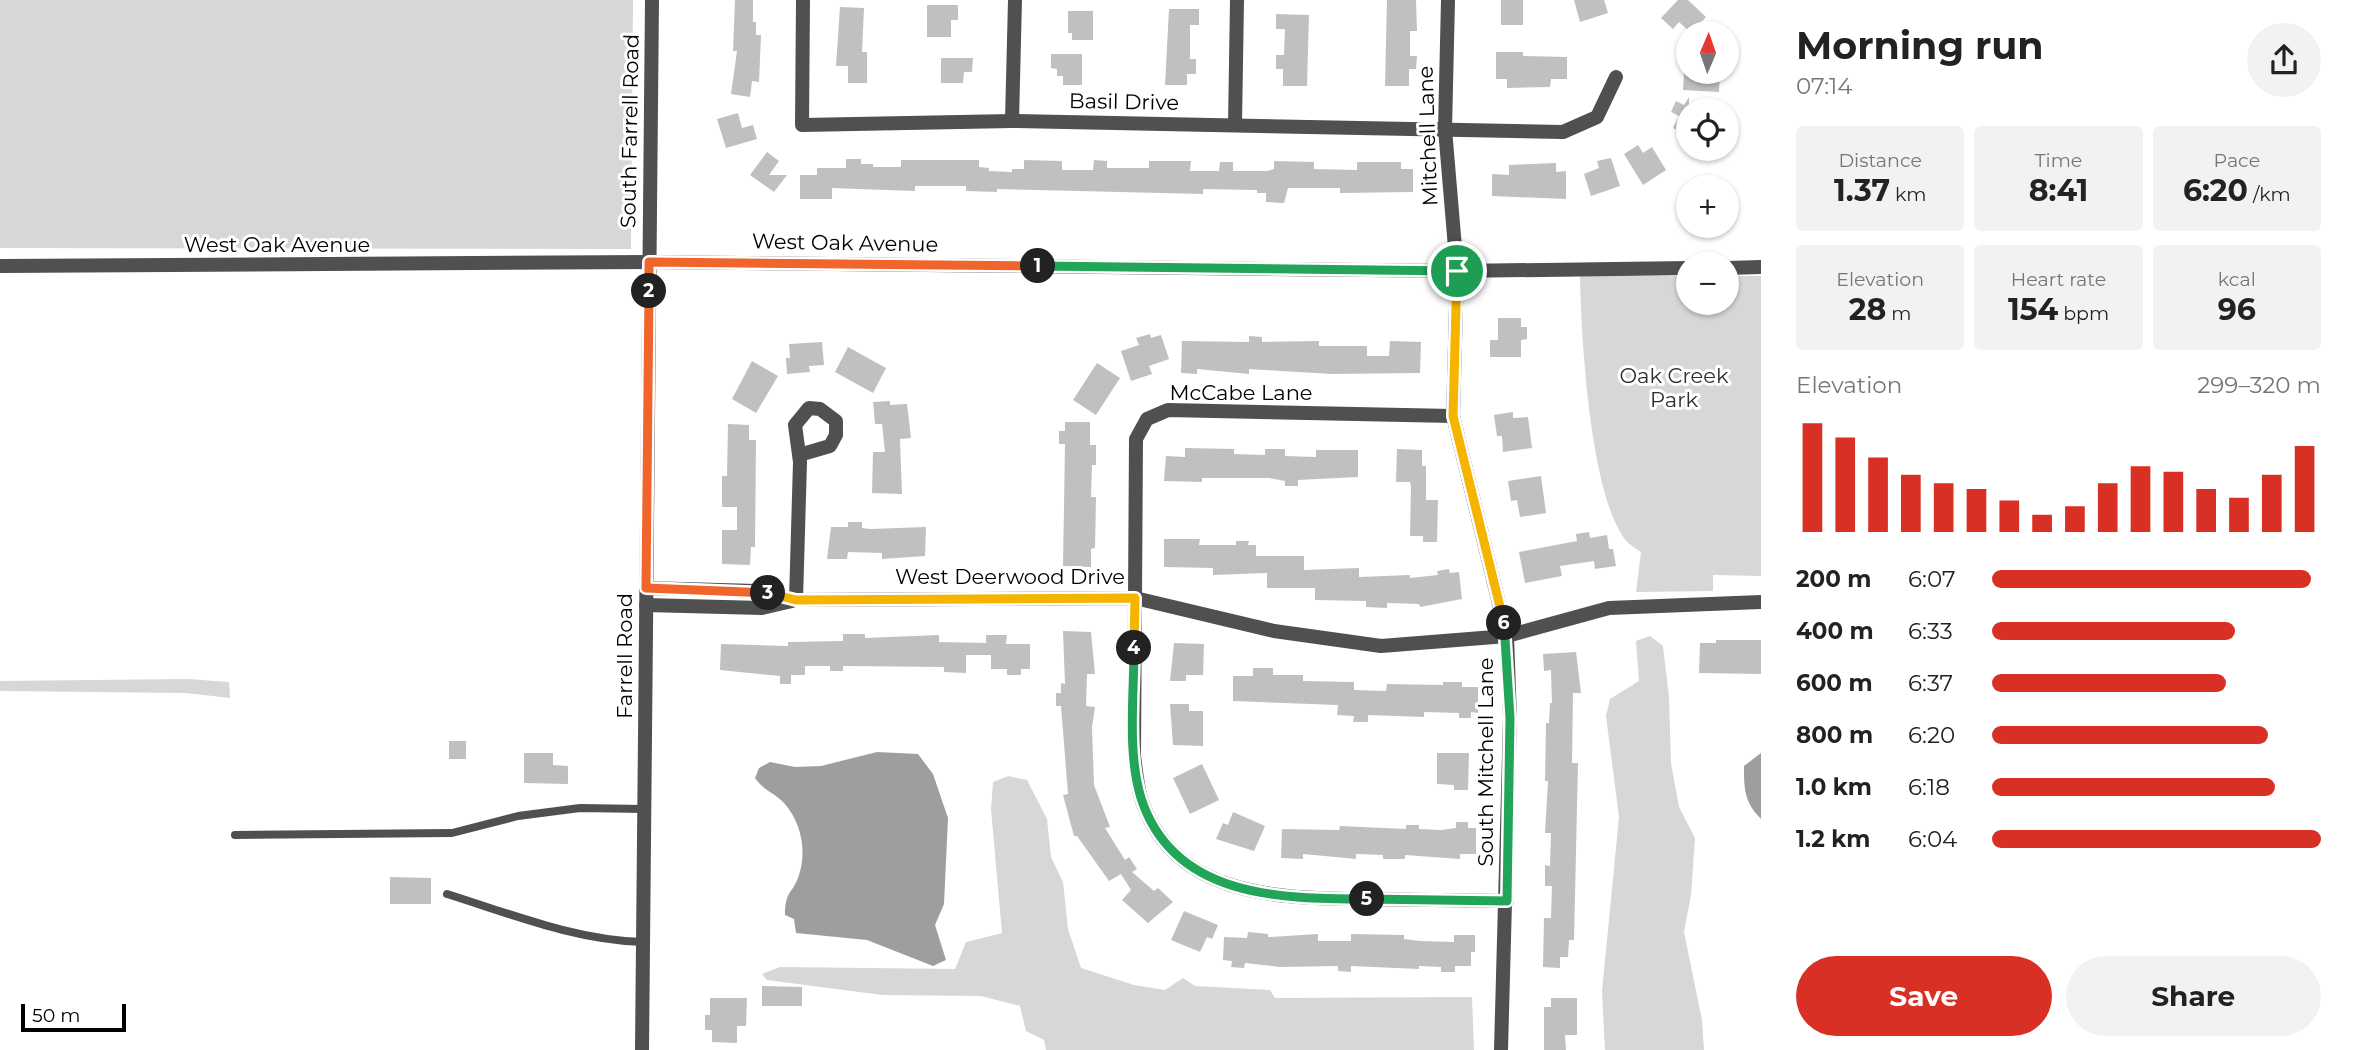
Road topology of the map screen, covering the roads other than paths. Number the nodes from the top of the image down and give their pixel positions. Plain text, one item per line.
1 (652, 0) edge
2 (803, 0) edge
3 (1015, 0) edge
4 (1237, 0) edge
5 (1448, 0) edge
6 (1616, 77) dead end
7 (1012, 121) junction
8 (1236, 125) junction
9 (1445, 129) junction
10 (649, 262) junction
11 (0, 266) edge
12 (1761, 267) edge
13 (1676, 268) edge
14 (1739, 268) edge
15 (1457, 271) junction
16 (1453, 416) junction
17 (799, 455) dead end
18 (646, 588) junction
19 (1135, 598) junction
20 (796, 600) junction
21 (1761, 602) edge
22 (646, 605) junction
23 (1507, 636) junction
24 (644, 809) junction
25 (235, 835) dead end
26 (447, 894) dead end
27 (1507, 901) junction
28 (643, 942) junction
29 (642, 1050) edge
30 (1501, 1050) edge

1 - 10 street, South Farrell Road
2 - 7 street, Basil Drive
3 - 7 street
4 - 8 street
5 - 9 street, Mitchell Lane
6 - 9 street, Basil Drive
7 - 8 street, Basil Drive
8 - 9 street, Basil Drive
9 - 15 street, Mitchell Lane
10 - 11 street, West Oak Avenue
10 - 15 street, West Oak Avenue
10 - 18 street, Farrell Road
12 - 14 street
13 - 15 street, West Oak Avenue
15 - 16 street, South Mitchell Lane
16 - 19 street, McCabe Lane
16 - 23 street, South Mitchell Lane
17 - 20 street
18 - 20 street, West Deerwood Drive
18 - 22 street, Farrell Road
19 - 20 street, West Deerwood Drive
19 - 23 street, West Deerwood Drive
19 - 27 street, McCabe Lane
20 - 22 street, West Deerwood Drive
21 - 23 street, West Deerwood Drive
22 - 24 street, Farrell Road
23 - 27 street, South Mitchell Lane
24 - 25 lane
24 - 28 street, Farrell Road
26 - 28 lane
27 - 30 street, South Mitchell Lane
28 - 29 street, Farrell Road

